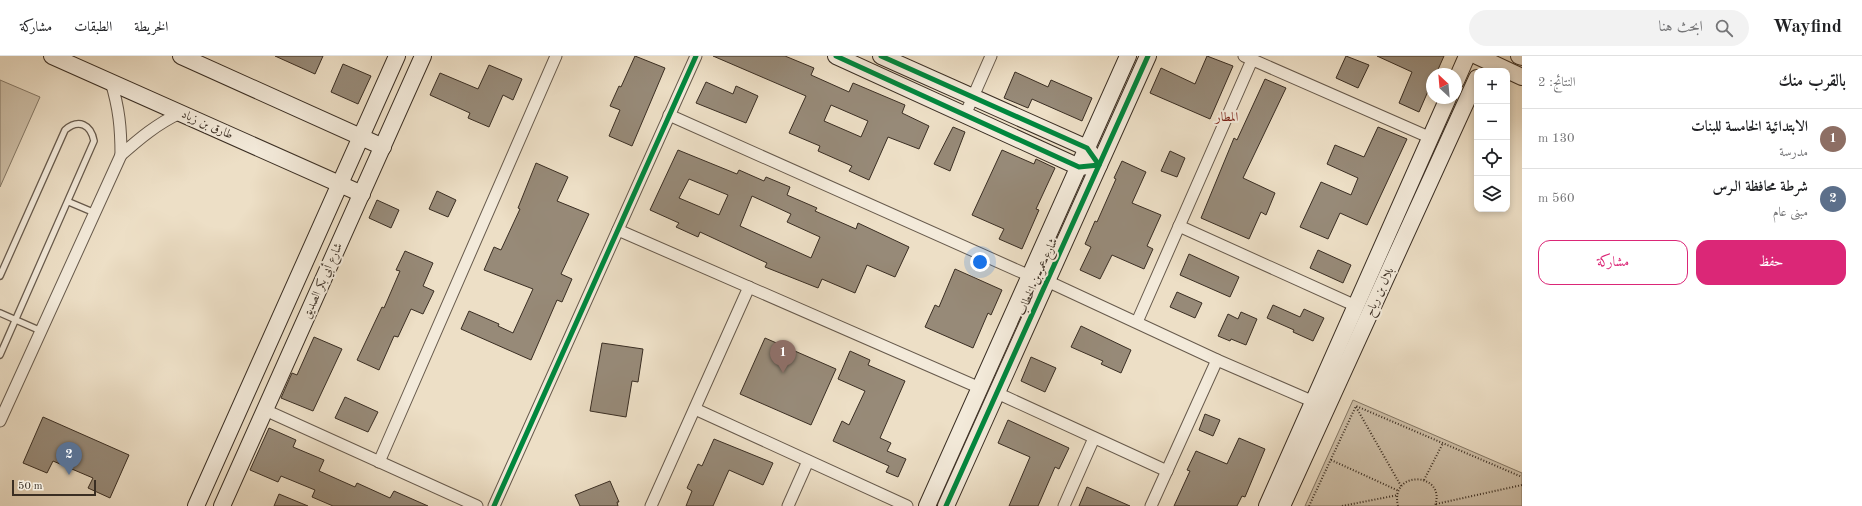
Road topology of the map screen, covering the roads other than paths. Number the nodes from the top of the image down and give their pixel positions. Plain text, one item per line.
1 (52, 56) edge
2 (181, 56) edge
3 (397, 56) edge
4 (423, 56) edge
5 (556, 56) edge
6 (696, 56) edge
7 (836, 56) edge
8 (881, 56) edge
9 (990, 56) edge
10 (1128, 56) edge
11 (1148, 56) edge
12 (1467, 56) edge
13 (1519, 56) edge
14 (1522, 57) edge
15 (1248, 58) edge
16 (1482, 61) edge
17 (1462, 68) edge
18 (1522, 76) edge
19 (111, 82) junction
20 (1474, 85) edge
21 (972, 97) junction
22 (1445, 104) edge
23 (180, 113) junction
24 (670, 115) junction
25 (965, 115) junction
26 (361, 137) junction
27 (1431, 138) junction
28 (383, 147) junction
29 (1087, 148) junction
30 (121, 155) junction
31 (1099, 165) junction
32 (1079, 167) junction
33 (340, 185) junction
34 (362, 194) junction
35 (69, 202) junction
36 (95, 213) junction
37 (1179, 226) junction
38 (618, 230) junction
39 (0, 276) edge
40 (1030, 276) junction
41 (1047, 281) junction
42 (749, 287) junction
43 (1356, 306) junction
44 (0, 313) edge
45 (16, 320) junction
46 (1136, 322) junction
47 (41, 331) junction
48 (0, 355) edge
49 (1218, 360) junction
50 (980, 388) junction
51 (997, 393) junction
52 (1314, 402) junction
53 (694, 409) junction
54 (265, 410) junction
55 (0, 421) edge
56 (1094, 438) junction
57 (808, 461) junction
58 (379, 462) junction
59 (1167, 471) junction
60 (196, 506) edge
61 (222, 506) edge
62 (477, 506) edge
63 (494, 506) edge
64 (651, 506) edge
65 (788, 506) edge
66 (907, 506) edge
67 (927, 506) edge
68 (946, 506) edge
69 (1064, 506) edge
70 (1151, 506) edge
71 (1267, 506) edge
72 (1282, 506) edge

1 - 19 street, طارق بن زياد
2 - 26 street
3 - 26 street, شارع أبي بكر الصديق
4 - 28 street, شارع أبي بكر الصديق
5 - 58 street
6 - 24 street
7 - 25 street
8 - 21 street
9 - 21 street
10 - 29 street, شارع عمر بن الخطاب
11 - 31 street, شارع عمر بن الخطاب
12 - 17 street
13 - 14 street
15 - 27 street
15 - 37 street
16 - 18 street
19 - 23 street, طارق بن زياد
19 - 30 street
20 - 72 street, بلال بن رباح
21 - 25 street
21 - 29 street
22 - 27 street, بلال بن رباح
23 - 30 street
23 - 33 street, طارق بن زياد
24 - 38 street
24 - 40 street
25 - 32 street
26 - 28 street
26 - 33 street, شارع أبي بكر الصديق
27 - 43 street, بلال بن رباح
28 - 34 street, شارع أبي بكر الصديق
29 - 31 street
29 - 32 street, شارع عمر بن الخطاب
30 - 36 street
31 - 32 street
31 - 41 street, شارع عمر بن الخطاب
32 - 40 street, شارع عمر بن الخطاب
33 - 34 street, طارق بن زياد
33 - 60 street, شارع أبي بكر الصديق
34 - 54 street, شارع أبي بكر الصديق
35 - 36 lane
35 - 39 lane
35 - 45 lane
36 - 47 street
37 - 43 street
37 - 46 street
38 - 42 street
38 - 63 street
40 - 50 street, شارع عمر بن الخطاب
41 - 46 street
41 - 51 street, شارع عمر بن الخطاب
42 - 50 street
42 - 53 street
43 - 52 street, بلال بن رباح
44 - 45 lane
45 - 47 lane
45 - 48 lane
46 - 49 street
47 - 55 street
49 - 52 street
49 - 59 street
50 - 67 street, شارع عمر بن الخطاب
51 - 56 street
51 - 68 street, شارع عمر بن الخطاب
52 - 71 street, بلال بن رباح
53 - 57 street
53 - 64 street
54 - 58 street
54 - 61 street, شارع أبي بكر الصديق
56 - 59 street
56 - 69 street
57 - 65 street
57 - 66 street
58 - 62 street
59 - 70 street

